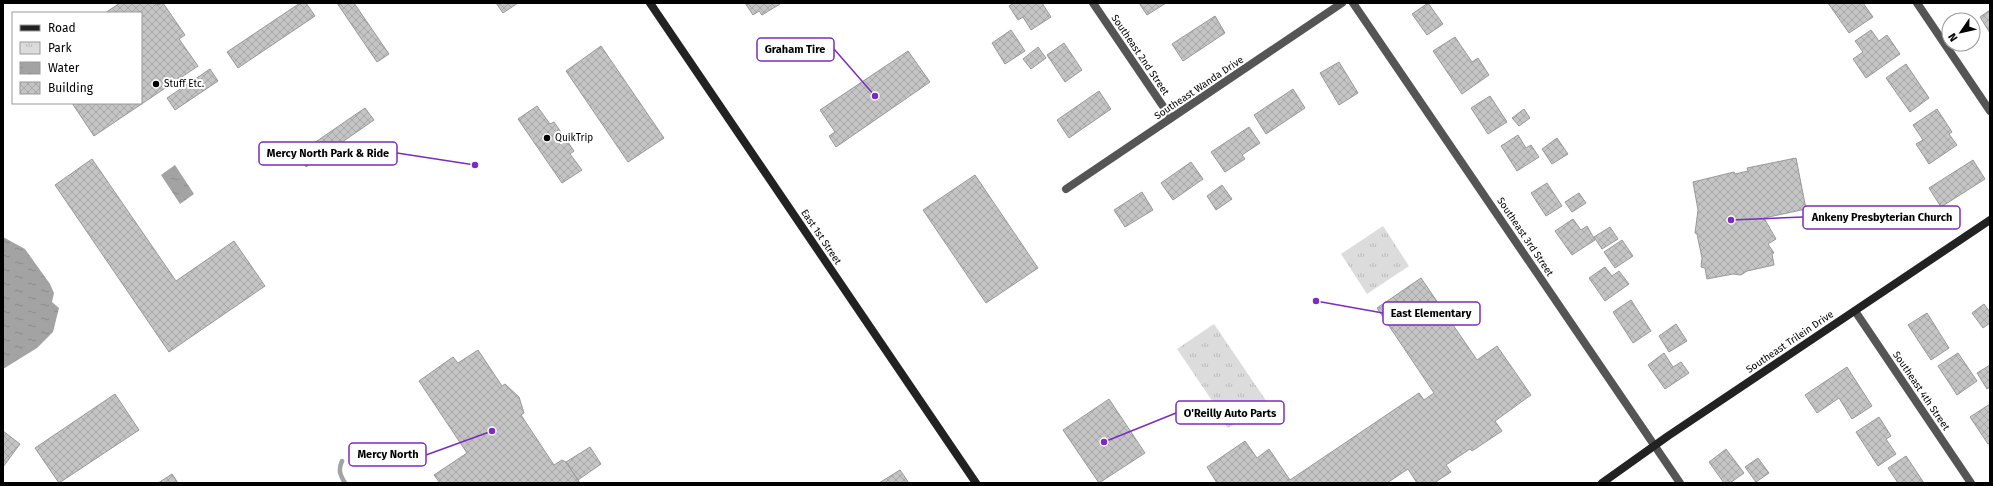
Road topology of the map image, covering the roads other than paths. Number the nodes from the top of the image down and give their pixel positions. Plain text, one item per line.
1 (650, 3) edge
2 (1093, 3) edge
3 (1342, 3) edge
4 (1353, 3) edge
5 (1917, 3) edge
6 (1990, 111) edge
7 (1171, 118) junction
8 (1066, 189) dead end
9 (1990, 220) edge
10 (1855, 311) junction
11 (1655, 446) junction
12 (976, 483) edge
13 (1602, 483) edge
14 (1680, 483) edge
15 (1971, 483) edge

1 - 12 main road, East 1st Street
2 - 7 street, Southeast 2nd Street
3 - 7 street, Southeast Wanda Drive
4 - 11 street, Southeast 3rd Street
5 - 6 street
7 - 8 street, Southeast Wanda Drive
9 - 10 main road, Southeast Trilein Drive
10 - 11 main road, Southeast Trilein Drive
10 - 15 street, Southeast 4th Street
11 - 13 main road, Southeast Trilein Drive
11 - 14 street, Southeast 3rd Street

